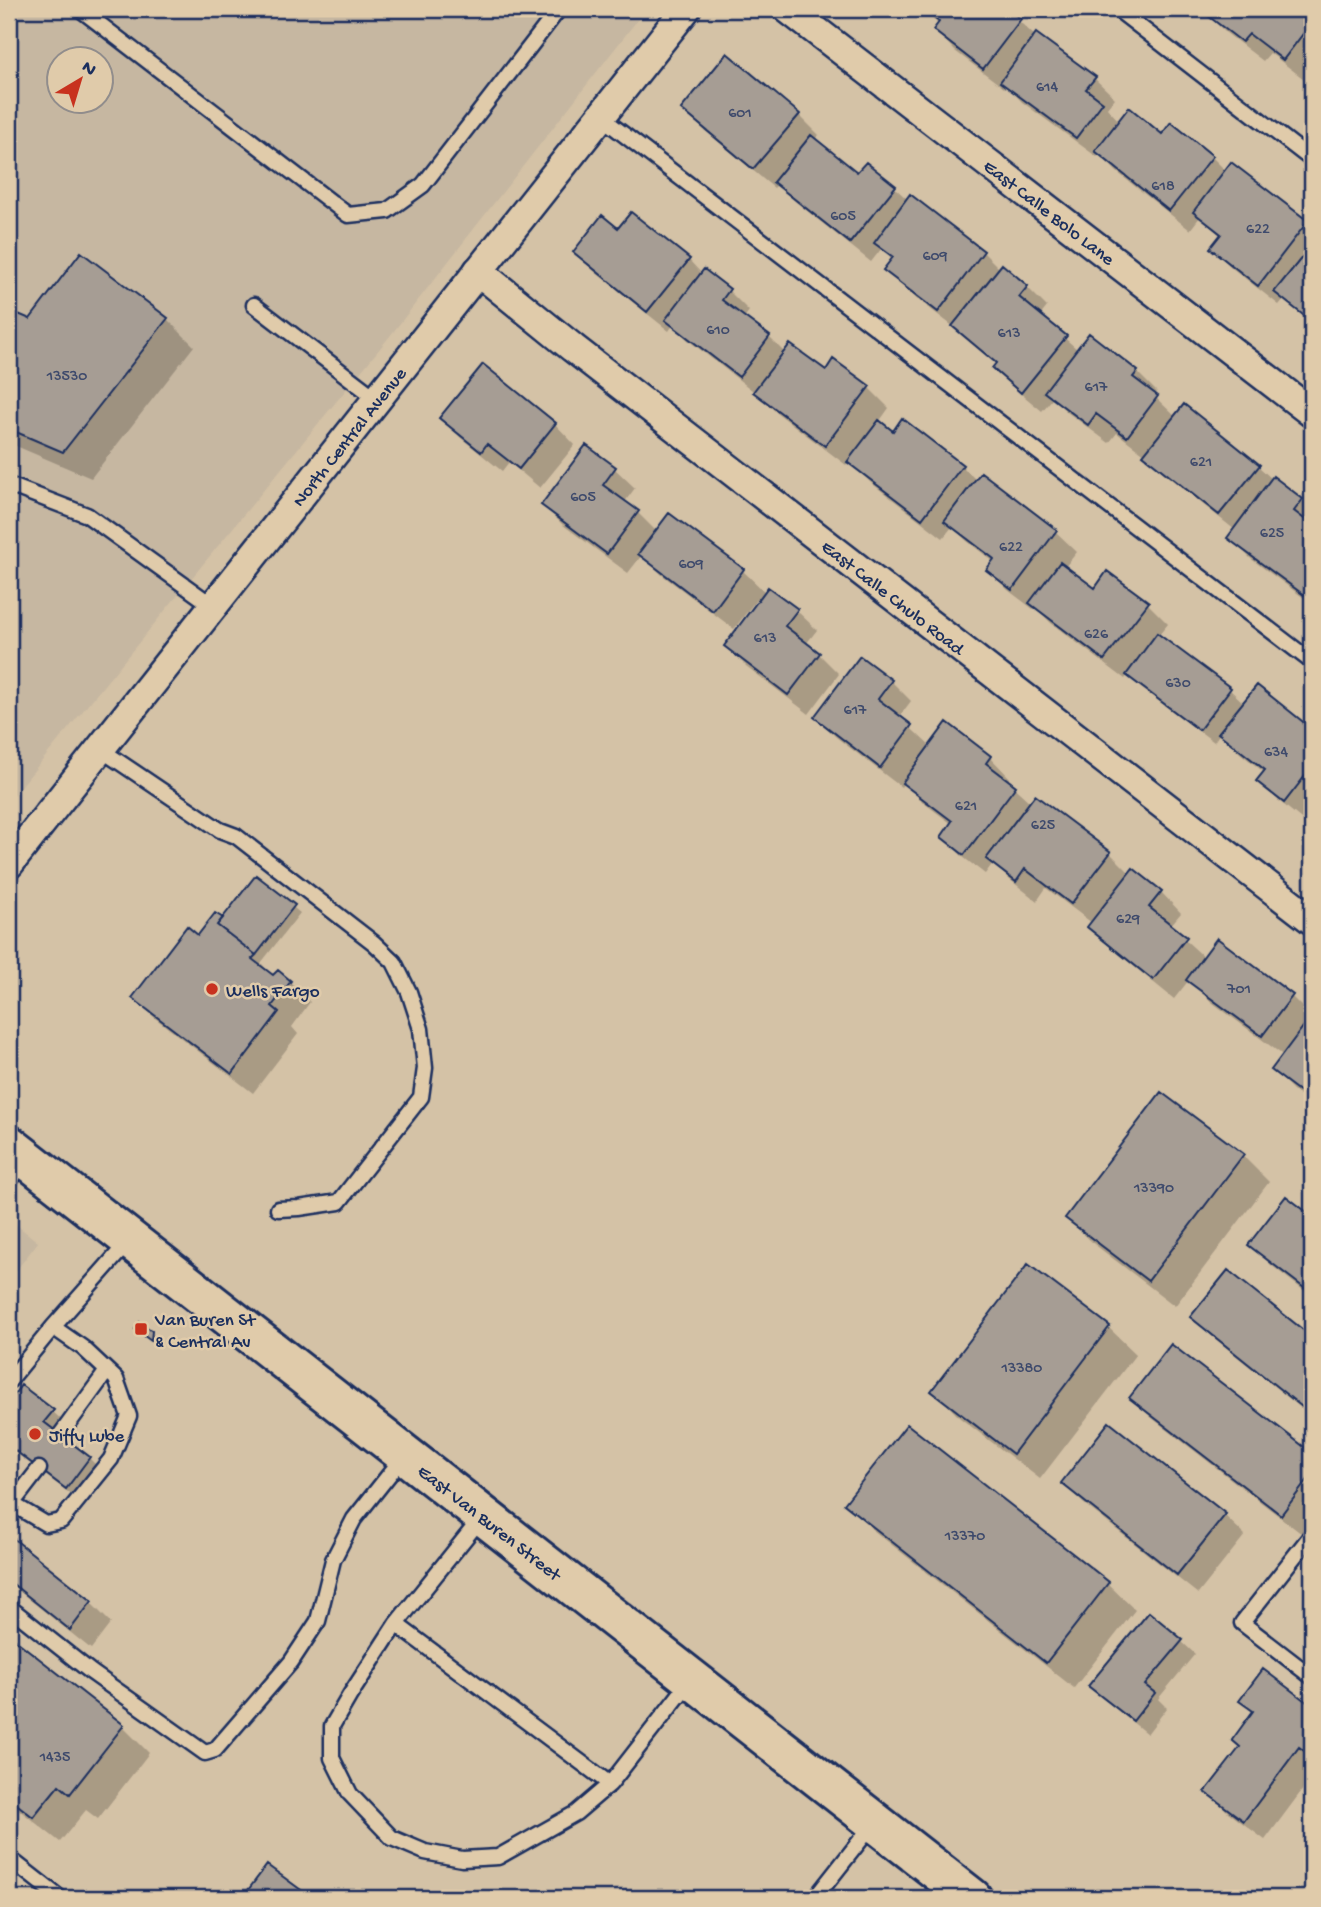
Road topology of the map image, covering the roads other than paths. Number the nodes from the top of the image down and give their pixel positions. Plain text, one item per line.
1 (80, 9) edge
2 (559, 9) edge
3 (686, 9) edge
4 (788, 9) edge
5 (1117, 9) edge
6 (601, 117) junction
7 (1312, 160) edge
8 (478, 271) junction
9 (254, 305) dead end
10 (377, 399) junction
11 (1312, 413) edge
12 (9, 485) edge
13 (213, 606) junction
14 (1312, 662) edge
15 (100, 749) junction
16 (9, 864) edge
17 (1312, 920) edge
18 (15, 1162) edge
19 (278, 1209) dead end
20 (130, 1240) junction
21 (53, 1327) junction
22 (107, 1371) junction
23 (9, 1381) edge
24 (61, 1434) dead end
25 (405, 1455) junction
26 (39, 1469) dead end
27 (10, 1503) edge
28 (483, 1516) junction
29 (1312, 1534) edge
30 (9, 1607) edge
31 (396, 1624) junction
32 (1312, 1677) edge
33 (691, 1679) junction
34 (610, 1784) junction
35 (875, 1822) junction
36 (9, 1858) edge
37 (60, 1898) edge
38 (815, 1898) edge
39 (972, 1898) edge

1 - 2 lane
3 - 6 street, North Central Avenue
4 - 11 street, East Calle Bolo Lane
5 - 7 lane
6 - 8 street, North Central Avenue
6 - 14 lane
8 - 10 street, North Central Avenue
8 - 17 street, East Calle Chulo Road
9 - 10 lane
10 - 13 street, North Central Avenue
12 - 13 lane
13 - 15 street, North Central Avenue
15 - 16 street, North Central Avenue
15 - 19 lane
18 - 20 main road, East Van Buren Street
20 - 21 lane
20 - 25 main road, East Van Buren Street
21 - 22 lane
21 - 23 lane
22 - 24 lane
22 - 27 lane
25 - 28 main road, East Van Buren Street
25 - 30 lane
26 - 27 lane
28 - 31 lane
28 - 33 main road, East Van Buren Street
29 - 32 lane
31 - 34 lane
31 - 34 lane
33 - 34 lane
33 - 35 main road, East Van Buren Street
35 - 38 lane
35 - 39 main road, East Van Buren Street
36 - 37 lane

